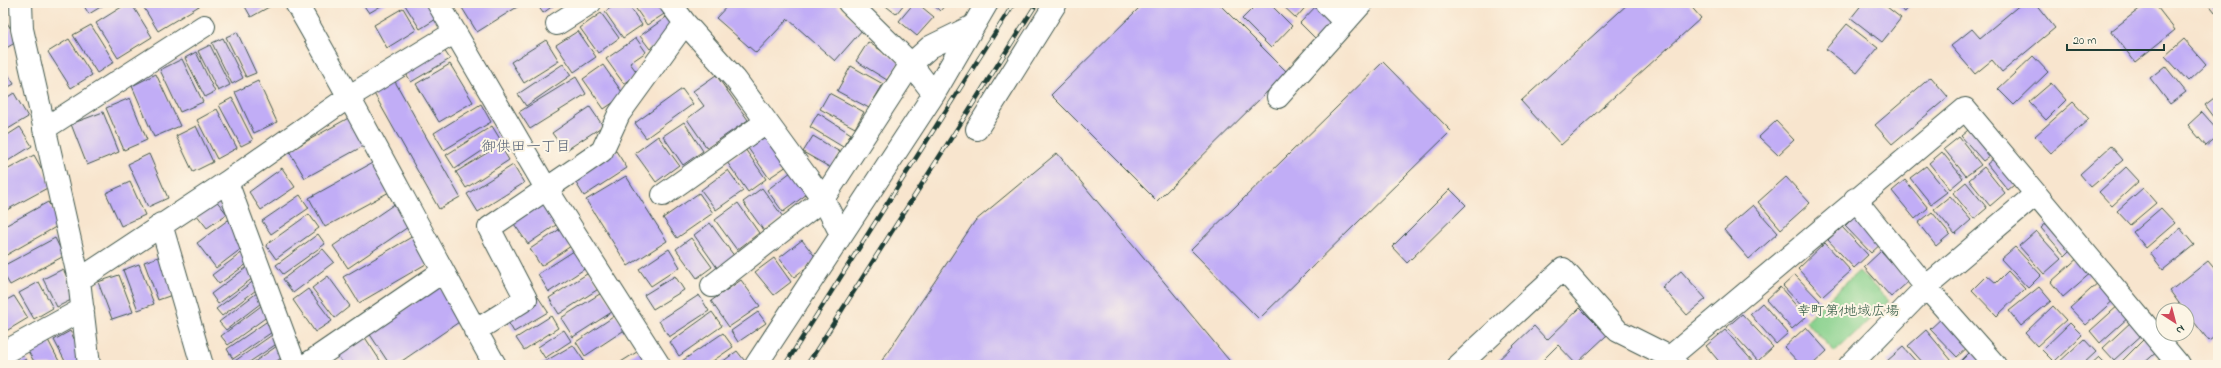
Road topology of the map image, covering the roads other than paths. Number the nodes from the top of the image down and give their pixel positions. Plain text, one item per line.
1 (21, 3) edge
2 (296, 3) edge
3 (438, 3) edge
4 (590, 3) edge
5 (670, 3) edge
6 (849, 3) edge
7 (987, 3) edge
8 (1056, 3) edge
9 (1326, 3) edge
10 (1362, 3) edge
11 (1345, 22) junction
12 (685, 23) junction
13 (557, 24) dead end
14 (204, 26) dead end
15 (973, 26) junction
16 (455, 32) junction
17 (911, 64) junction
18 (934, 94) junction
19 (350, 96) junction
20 (1278, 97) dead end
21 (766, 122) junction
22 (44, 129) junction
23 (978, 129) dead end
24 (227, 182) junction
25 (546, 188) junction
26 (2036, 194) junction
27 (663, 196) dead end
28 (823, 199) junction
29 (1855, 200) junction
30 (161, 224) junction
31 (841, 234) junction
32 (442, 272) junction
33 (79, 280) junction
34 (712, 286) dead end
35 (1926, 286) junction
36 (83, 309) junction
37 (475, 331) junction
38 (3, 353) edge
39 (1673, 361) edge
40 (89, 365) edge
41 (202, 365) edge
42 (295, 365) edge
43 (306, 365) edge
44 (495, 365) edge
45 (658, 365) edge
46 (756, 365) edge
47 (1459, 365) edge
48 (1850, 365) edge
49 (1995, 365) edge
50 (2179, 365) edge

1 - 22 street
2 - 19 street
3 - 16 street
4 - 13 street
5 - 12 street
6 - 17 street
7 - 15 street
8 - 23 street
9 - 11 street
10 - 11 street
11 - 20 street
12 - 21 street
12 - 25 street
14 - 22 street
15 - 17 street
15 - 18 street
16 - 19 street
16 - 25 street
17 - 18 street
17 - 28 street
18 - 31 street
19 - 24 street
19 - 32 street
21 - 27 street
21 - 28 street
22 - 33 street
24 - 30 street
24 - 42 street
25 - 37 street
25 - 45 street
26 - 29 street
26 - 35 street
26 - 50 street
28 - 31 street
28 - 34 street
29 - 35 street
29 - 39 street
30 - 33 street
30 - 41 street
31 - 46 street
32 - 37 street
32 - 43 street
33 - 36 street
35 - 48 street
35 - 49 street
36 - 38 street
36 - 40 street
37 - 44 street
39 - 47 street

